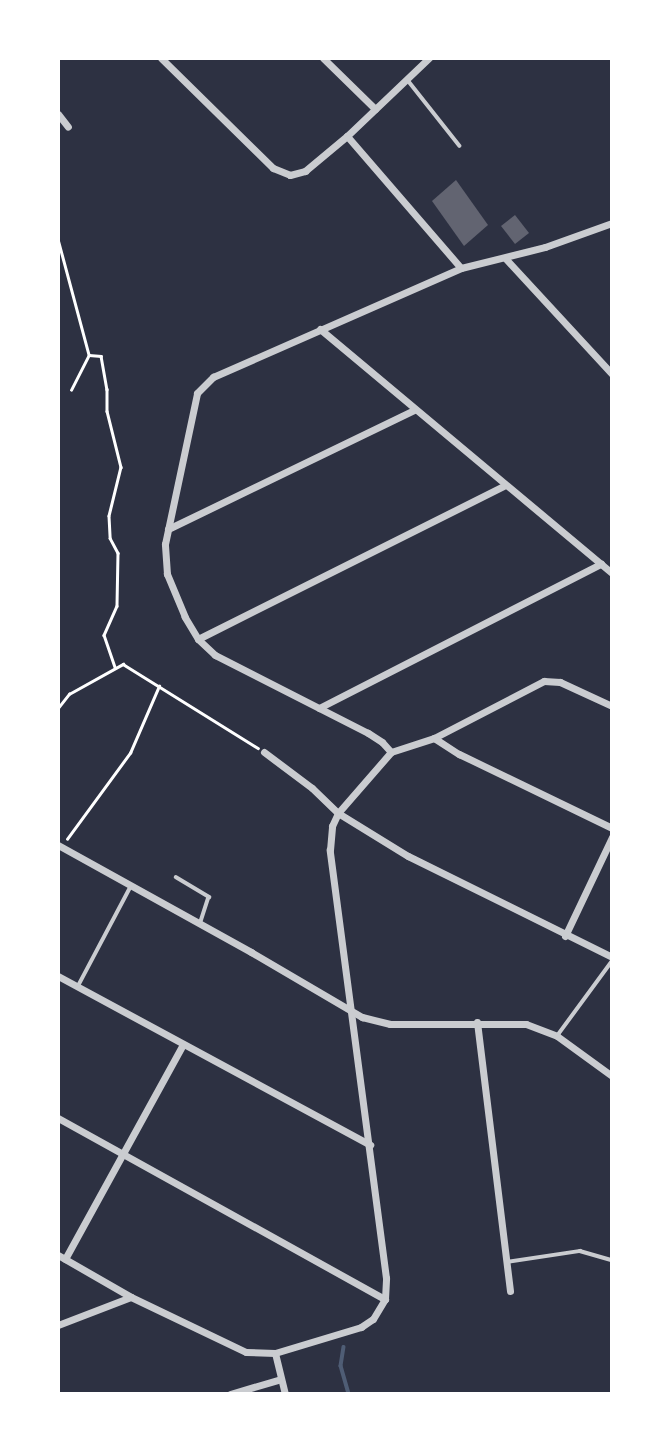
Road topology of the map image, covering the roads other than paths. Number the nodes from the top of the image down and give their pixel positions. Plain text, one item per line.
1 (161, 58) edge
2 (323, 58) edge
3 (429, 58) edge
4 (407, 79) junction
5 (375, 109) junction
6 (58, 114) edge
7 (68, 127) dead end
8 (347, 136) junction
9 (460, 146) dead end
10 (612, 223) edge
11 (505, 258) junction
12 (461, 268) junction
13 (320, 329) junction
14 (612, 374) edge
15 (414, 410) junction
16 (505, 485) junction
17 (167, 529) junction
18 (601, 564) junction
19 (612, 573) edge
20 (198, 639) junction
21 (612, 706) edge
22 (319, 709) junction
23 (434, 738) junction
24 (264, 752) road end
25 (391, 752) junction
26 (338, 813) junction
27 (612, 828) edge
28 (612, 837) edge
29 (59, 846) edge
30 (176, 877) dead end
31 (131, 886) junction
32 (200, 924) junction
33 (565, 936) junction
34 (612, 959) edge
35 (58, 976) edge
36 (77, 986) junction
37 (351, 1011) junction
38 (477, 1023) junction
39 (557, 1036) junction
40 (183, 1044) junction
41 (612, 1076) edge
42 (58, 1118) edge
43 (369, 1145) junction
44 (123, 1155) junction
45 (61, 1257) edge
46 (612, 1260) edge
47 (507, 1262) junction
48 (510, 1292) dead end
49 (131, 1297) junction
50 (385, 1298) junction
51 (58, 1325) edge
52 (275, 1353) junction
53 (282, 1378) junction
54 (230, 1394) edge
55 (285, 1394) edge

1 - 8 street
2 - 5 street
3 - 4 street
4 - 5 street
4 - 9 lane
5 - 8 street
6 - 7 street
8 - 12 street
10 - 11 street
11 - 12 street
11 - 14 street
12 - 13 street
13 - 15 street
13 - 17 street
15 - 16 street
15 - 17 street
16 - 18 street
16 - 20 street
17 - 20 street
18 - 19 street
18 - 22 street
20 - 22 street
21 - 23 street
22 - 25 street
23 - 25 street
23 - 27 street
24 - 26 street
25 - 26 street
26 - 33 street
26 - 37 street
28 - 33 street
29 - 31 street
30 - 32 lane
31 - 32 street
31 - 36 lane
32 - 37 street
33 - 34 street
34 - 39 lane
35 - 36 street
36 - 40 street
37 - 38 street
37 - 43 street
38 - 39 street
38 - 47 street
39 - 41 street
40 - 43 street
40 - 44 street
42 - 44 street
43 - 50 street
44 - 45 street
44 - 50 street
45 - 49 street
46 - 47 lane
47 - 48 street
49 - 51 street
49 - 52 street
50 - 52 street
52 - 53 street
53 - 54 street
53 - 55 street

